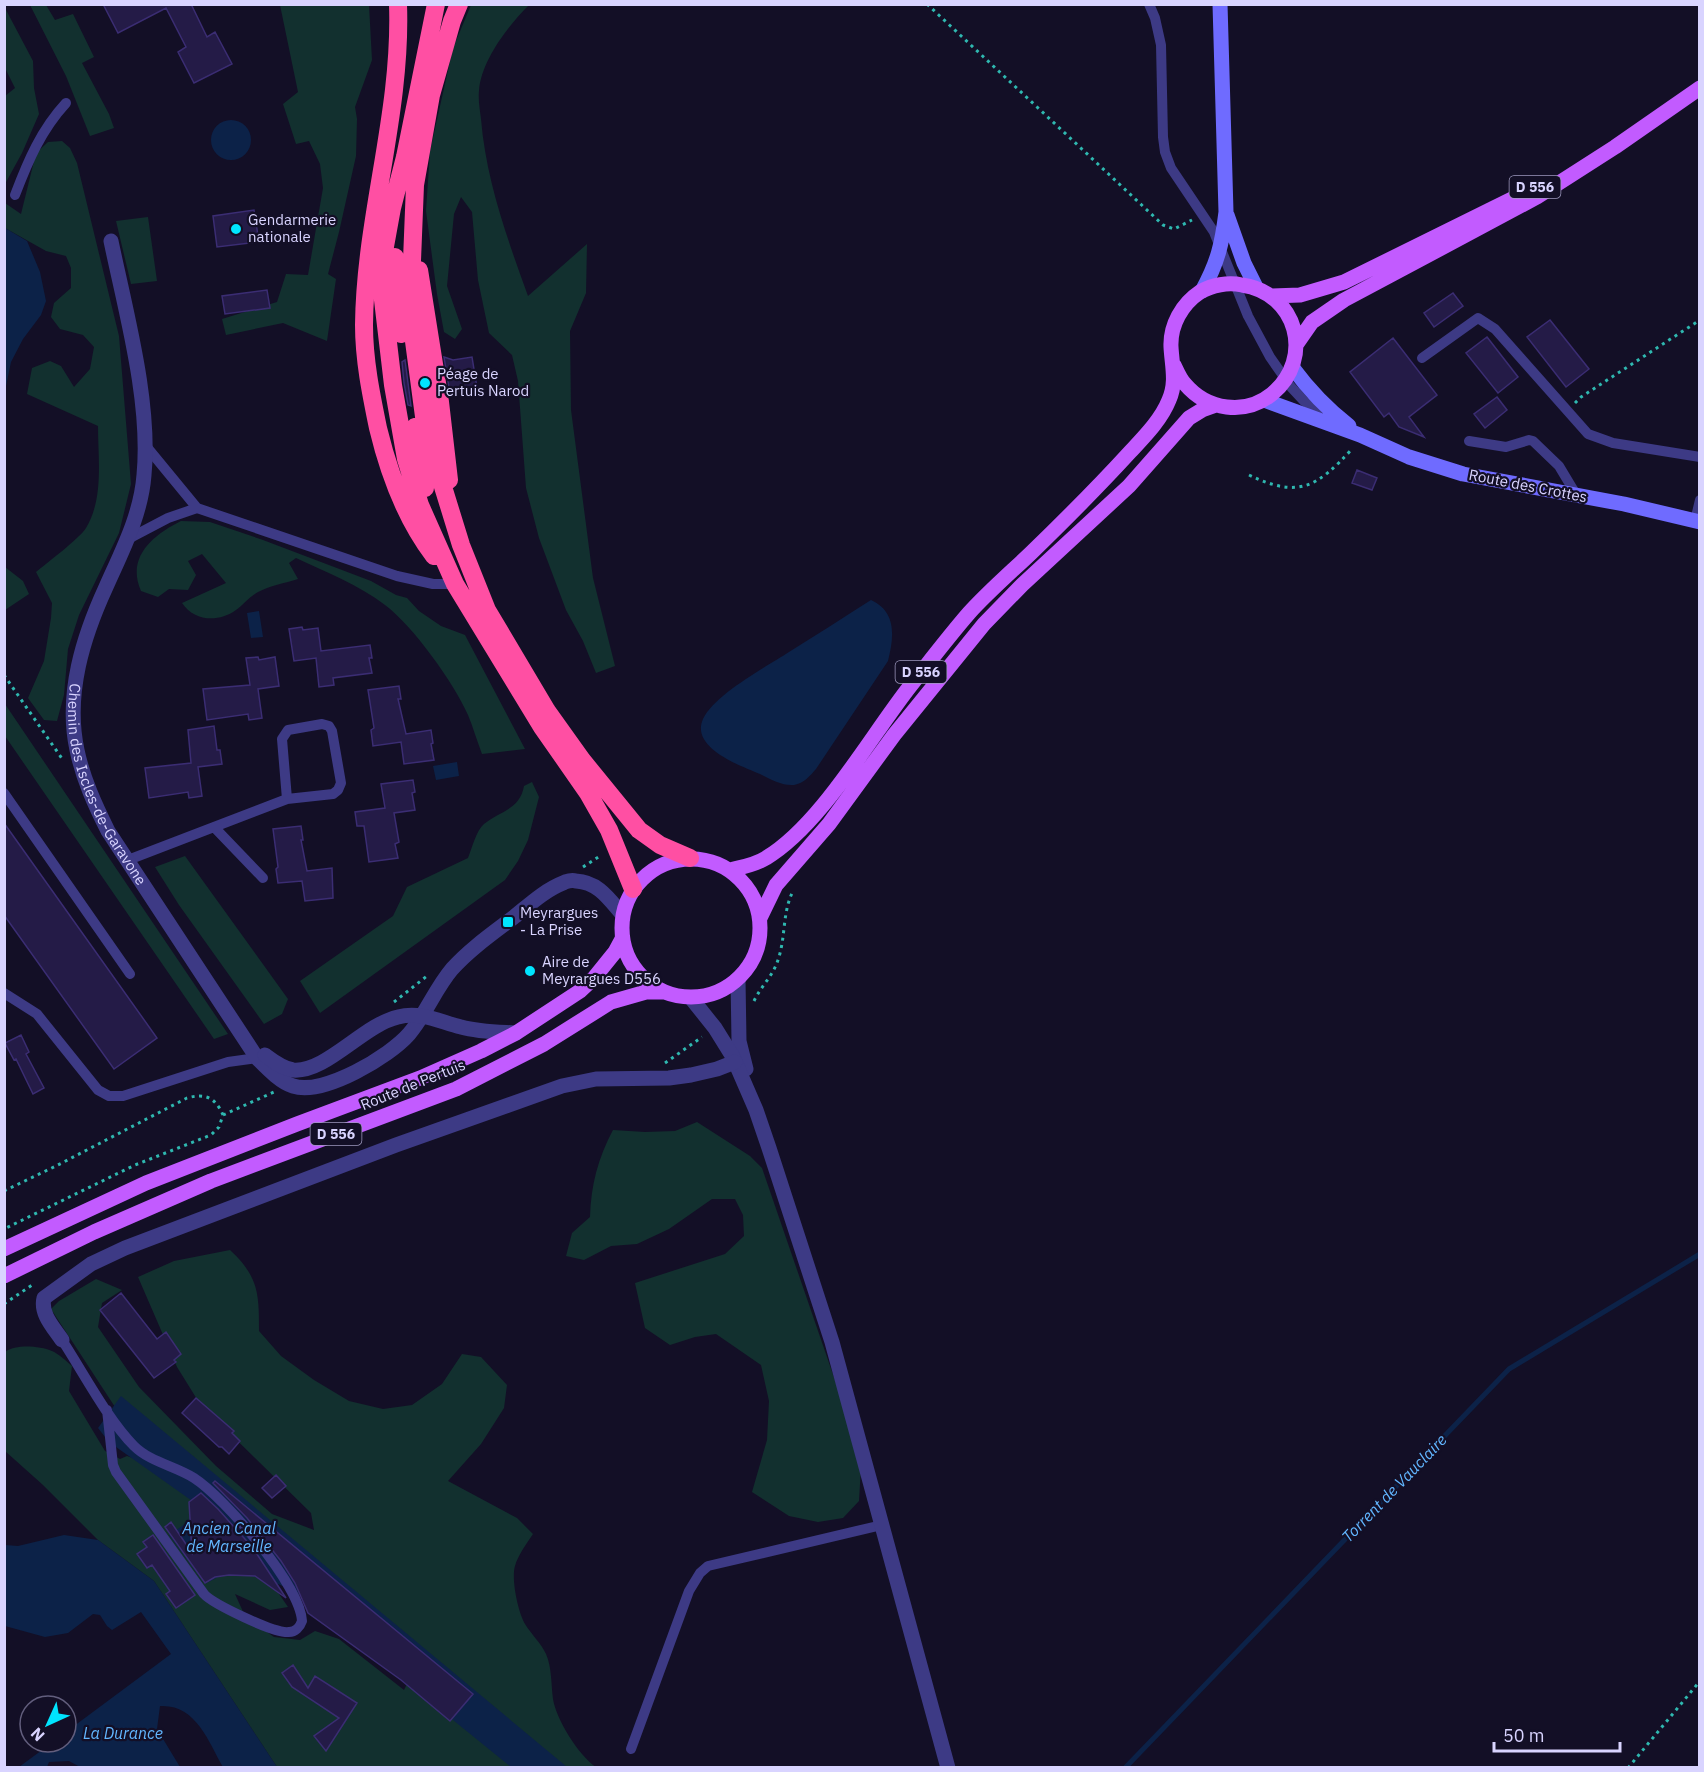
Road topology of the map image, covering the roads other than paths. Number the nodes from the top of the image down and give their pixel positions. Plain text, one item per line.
1 (398, 4) edge
2 (436, 4) edge
3 (459, 4) edge
4 (1149, 4) edge
5 (1220, 4) edge
6 (1695, 92) edge
7 (66, 103) dead end
8 (15, 195) dead end
9 (1226, 212) junction
10 (111, 241) dead end
11 (1221, 249) junction
12 (1235, 284) junction
13 (1256, 287) junction
14 (1202, 291) junction
15 (1272, 296) junction
16 (1296, 345) junction
17 (1422, 358) dead end
18 (1174, 365) junction
19 (1289, 373) junction
20 (1264, 400) junction
21 (1216, 405) junction
22 (1362, 436) junction
23 (1469, 441) dead end
24 (146, 446) junction
25 (1700, 457) edge
26 (1577, 496) junction
27 (1700, 500) edge
28 (197, 508) junction
29 (1697, 521) edge
30 (128, 539) junction
31 (455, 584) junction
32 (4, 793) edge
33 (287, 799) junction
34 (214, 827) junction
35 (690, 858) junction
36 (128, 860) junction
37 (730, 870) junction
38 (263, 878) dead end
39 (633, 889) junction
40 (622, 914) junction
41 (760, 918) junction
42 (622, 939) junction
43 (130, 974) dead end
44 (738, 979) junction
45 (664, 992) junction
46 (4, 993) edge
47 (691, 998) junction
48 (423, 1015) junction
49 (236, 1024) junction
50 (516, 1033) junction
51 (257, 1058) junction
52 (735, 1062) junction
53 (756, 1110) junction
54 (4, 1249) edge
55 (4, 1276) edge
56 (62, 1340) joint
57 (107, 1410) junction
58 (882, 1525) junction
59 (631, 1749) dead end
60 (948, 1767) edge

1 - 31 highway
2 - 31 highway
3 - 35 highway
4 - 11 lane
5 - 9 main road
6 - 15 main road, D 556
6 - 16 main road, D 556
7 - 8 lane
9 - 11 main road
9 - 13 main road
10 - 24 street, Chemin des Iscles-de-Garavone
11 - 12 lane
11 - 14 main road
12 - 13 main road
12 - 14 main road
12 - 19 lane
13 - 15 main road
14 - 18 main road
15 - 16 main road
16 - 19 main road
17 - 25 lane
18 - 21 main road
18 - 37 main road, D 556
19 - 20 main road
19 - 22 main road
20 - 21 main road
20 - 22 main road
21 - 41 main road, D 556
22 - 26 main road, Route des Crottes
23 - 26 lane
24 - 28 lane
24 - 30 street, Chemin des Iscles-de-Garavone
26 - 29 main road, Route des Crottes
27 - 29 lane
28 - 30 lane
28 - 31 lane
30 - 36 street, Chemin des Iscles-de-Garavone
31 - 39 highway
32 - 43 lane
33 - 33 lane
33 - 34 lane
34 - 36 lane
34 - 38 lane
35 - 37 main road
35 - 39 main road
36 - 49 street, Chemin des Iscles-de-Garavone
37 - 41 main road
39 - 40 main road
40 - 42 main road
40 - 48 street
41 - 44 main road
42 - 45 main road
42 - 50 main road, Route de Pertuis / D 556
44 - 47 main road
44 - 53 street
45 - 47 main road
45 - 55 main road, Route de Pertuis / D 556
46 - 51 lane
47 - 52 street
48 - 49 street
48 - 50 street
48 - 51 street
49 - 51 street
50 - 54 main road, Route de Pertuis / D 556
52 - 53 street
52 - 56 street
53 - 58 street
56 - 57 lane
57 - 57 lane
58 - 59 lane
58 - 60 street

